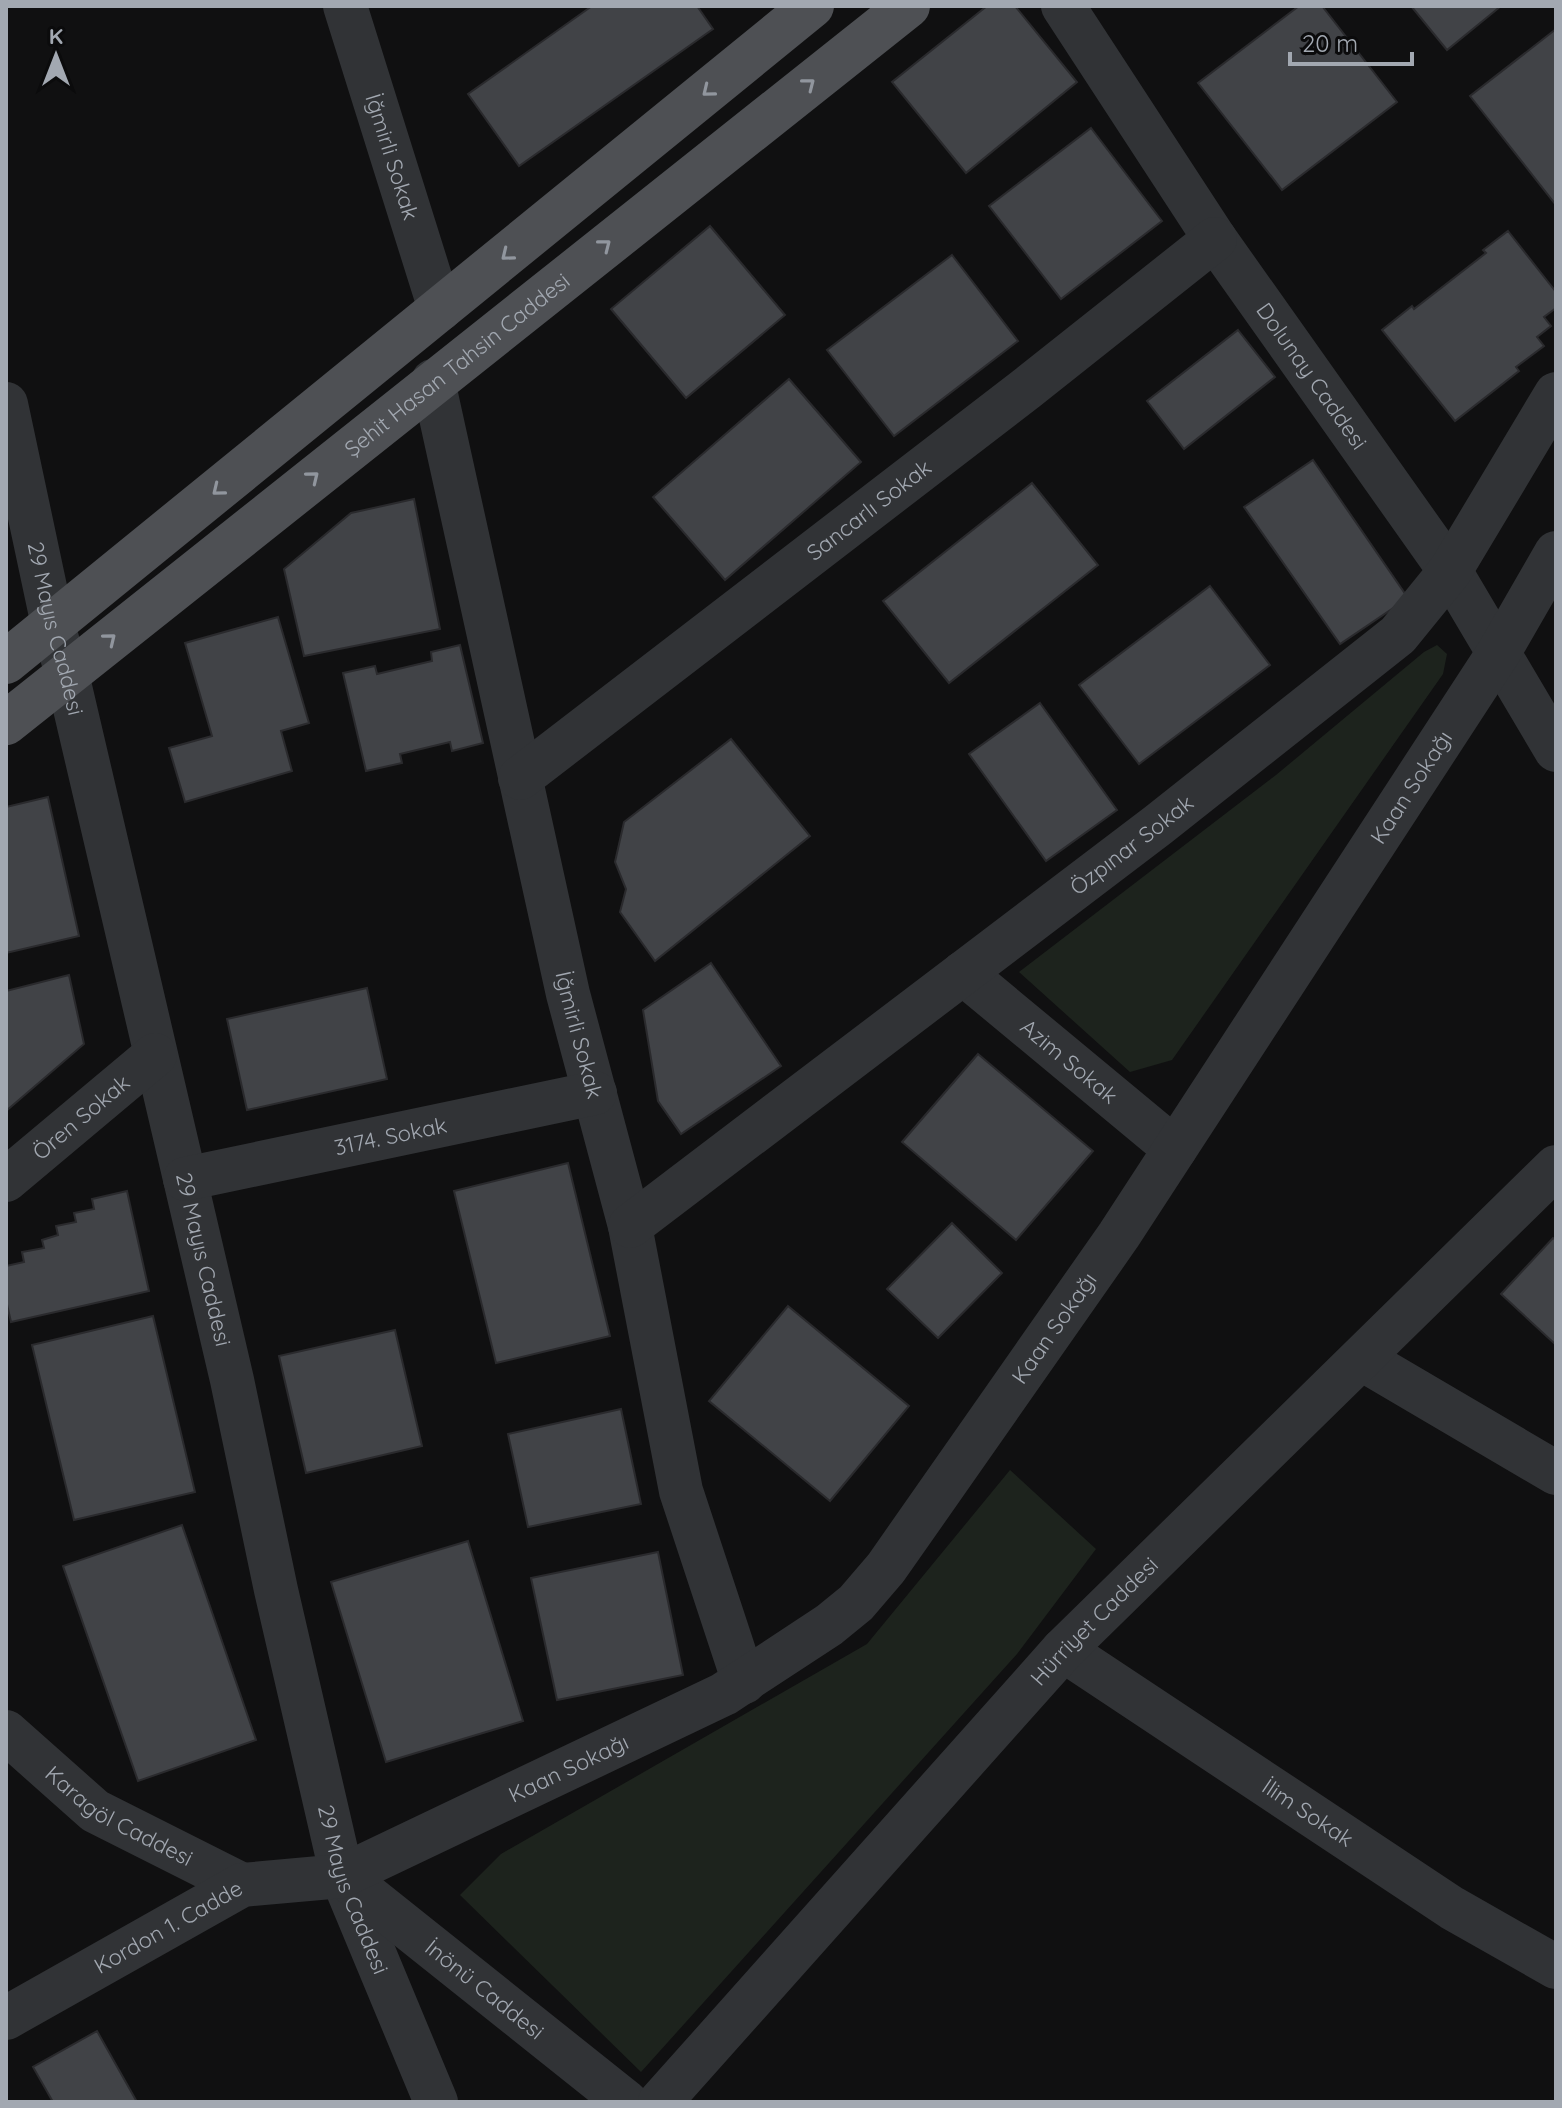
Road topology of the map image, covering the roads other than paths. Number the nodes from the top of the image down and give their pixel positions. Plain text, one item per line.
1 (345, 6) edge
2 (812, 6) edge
3 (908, 6) edge
4 (1063, 6) edge
5 (1215, 239) junction
6 (440, 309) junction
7 (433, 381) junction
8 (1556, 394) edge
9 (6, 404) edge
10 (1556, 553) edge
11 (1450, 571) junction
12 (53, 625) junction
13 (1499, 652) junction
14 (6, 662) edge
15 (67, 674) junction
16 (6, 723) edge
17 (1556, 750) edge
18 (520, 778) junction
19 (963, 973) junction
20 (155, 1055) junction
21 (595, 1093) junction
22 (1175, 1149) junction
23 (1556, 1167) edge
24 (185, 1179) junction
25 (6, 1180) edge
26 (630, 1226) junction
27 (1362, 1359) junction
28 (1556, 1473) edge
29 (1063, 1650) junction
30 (744, 1682) junction
31 (6, 1732) edge
32 (342, 1876) junction
33 (242, 1885) junction
34 (1556, 1967) edge
35 (6, 2018) edge
36 (436, 2102) edge
37 (626, 2102) edge
38 (660, 2102) edge

1 - 6 street, İğmirli Sokak
2 -> 6 main road
7 -> 3 main road, Şehit Hasan Tahsin Caddesi
4 - 5 street, Dolunay Caddesi
5 - 11 street, Dolunay Caddesi
5 - 18 street, Sancarlı Sokak
6 -> 12 main road
15 -> 7 main road, Şehit Hasan Tahsin Caddesi
7 - 18 street, İğmirli Sokak
8 - 11 street, Özpınar Sokak
9 - 12 street, 29 Mayıs Caddesi
10 - 13 street, Kaan Sokağı
11 - 13 street, Dolunay Caddesi
11 - 19 street, Özpınar Sokak
12 - 14 main road
12 - 15 street, 29 Mayıs Caddesi
13 - 17 street, Dolunay Caddesi
13 - 22 street, Kaan Sokağı
15 - 16 main road, Şehit Hasan Tahsin Caddesi
15 - 20 street, 29 Mayıs Caddesi
18 - 21 street, İğmirli Sokak
19 - 22 street, Azim Sokak
19 - 26 street, Özpınar Sokak
20 - 24 street, 29 Mayıs Caddesi
20 - 25 street, Ören Sokak
21 - 24 street, 3174. Sokak
21 - 26 street, İğmirli Sokak
22 - 30 street, Kaan Sokağı
23 - 27 street, Hürriyet Caddesi
24 - 32 street, 29 Mayıs Caddesi
26 - 30 street, İğmirli Sokak
27 - 28 street
27 - 29 street, Hürriyet Caddesi
29 - 34 street, İlim Sokak
29 - 38 street, Hürriyet Caddesi
30 - 32 street, Kaan Sokağı
31 - 33 street, Karagöl Caddesi
32 - 33 street, Kordon 1. Cadde
32 - 36 street, 29 Mayıs Caddesi
32 - 37 street, İnönü Caddesi
33 - 35 street, Kordon 1. Cadde

